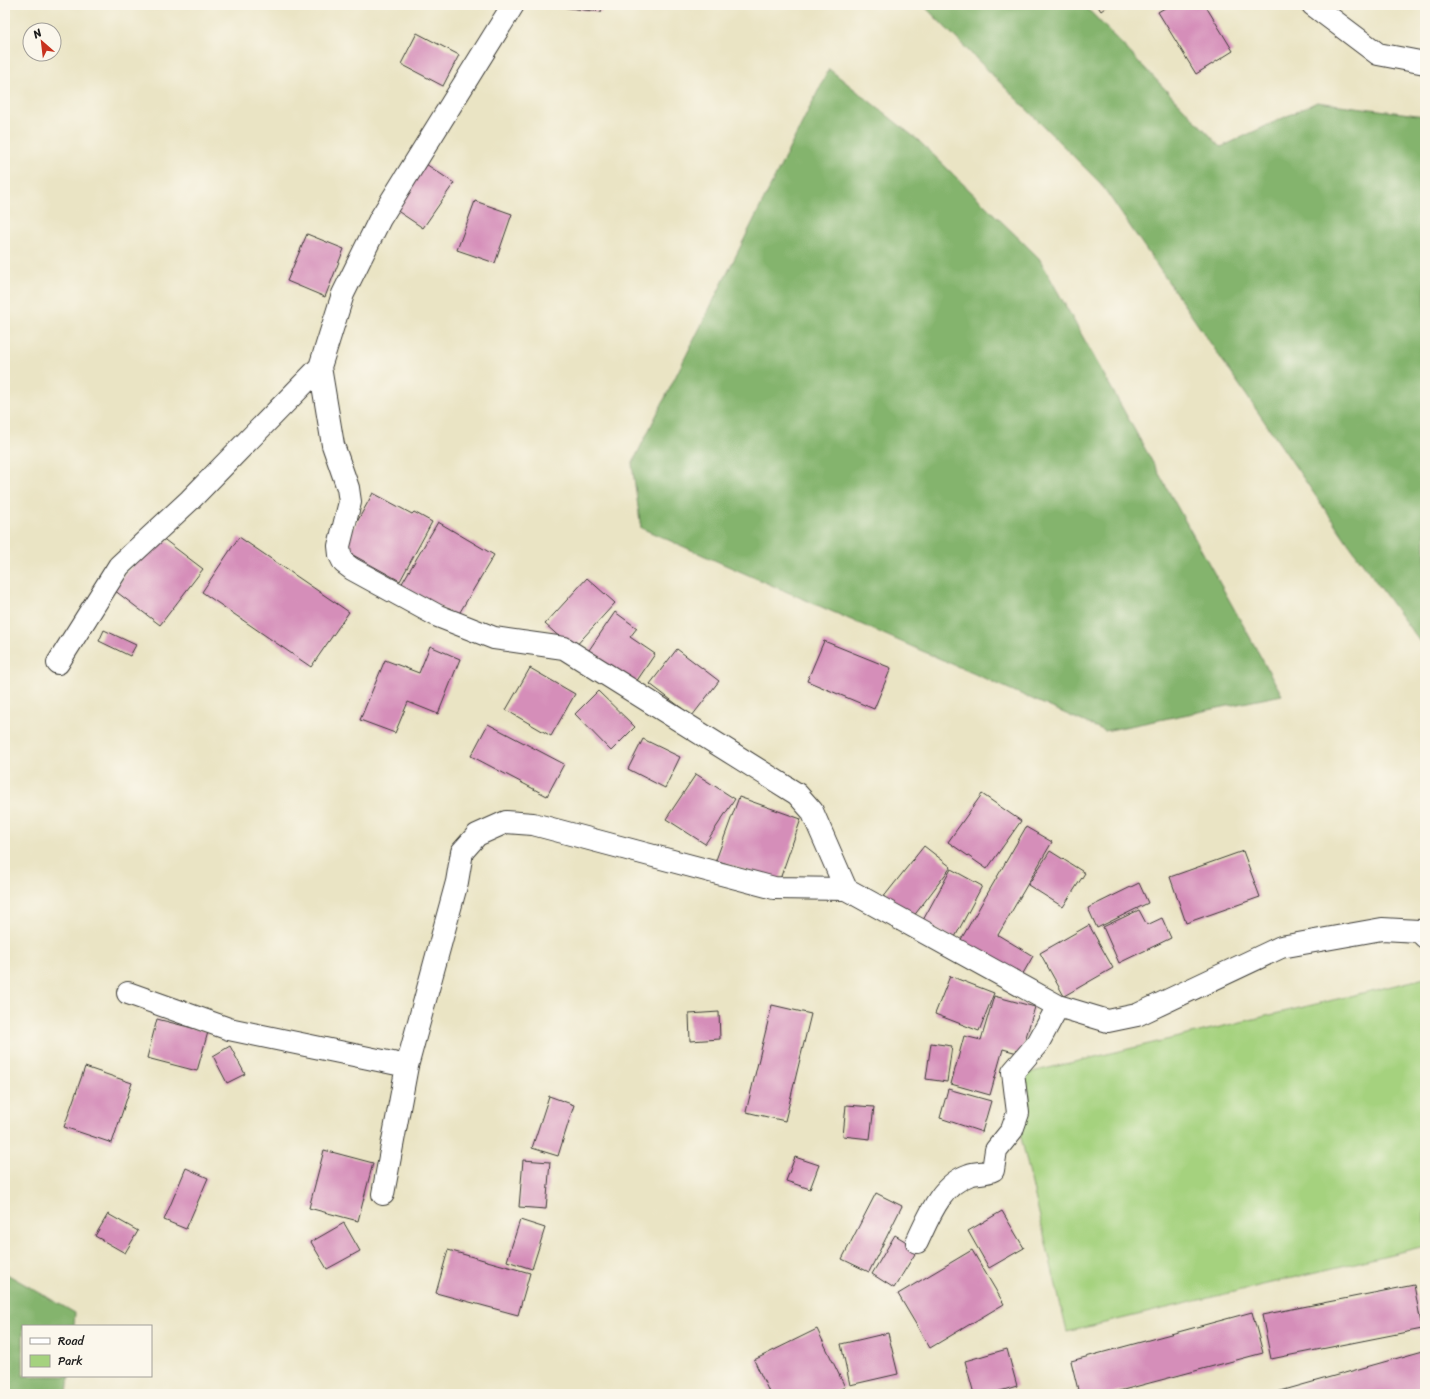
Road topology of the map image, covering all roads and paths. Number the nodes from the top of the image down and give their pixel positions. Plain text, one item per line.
1 (513, 5) edge
2 (1313, 5) edge
3 (1425, 63) edge
4 (320, 367) junction
5 (58, 663) dead end
6 (846, 888) junction
7 (1425, 937) edge
8 (128, 993) dead end
9 (1058, 1006) junction
10 (407, 1066) junction
11 (383, 1194) dead end
12 (917, 1242) dead end

1 - 4 street
2 - 3 street
4 - 5 street
4 - 6 street
6 - 9 street
6 - 10 street
7 - 9 street
8 - 10 street
9 - 12 street
10 - 11 street

